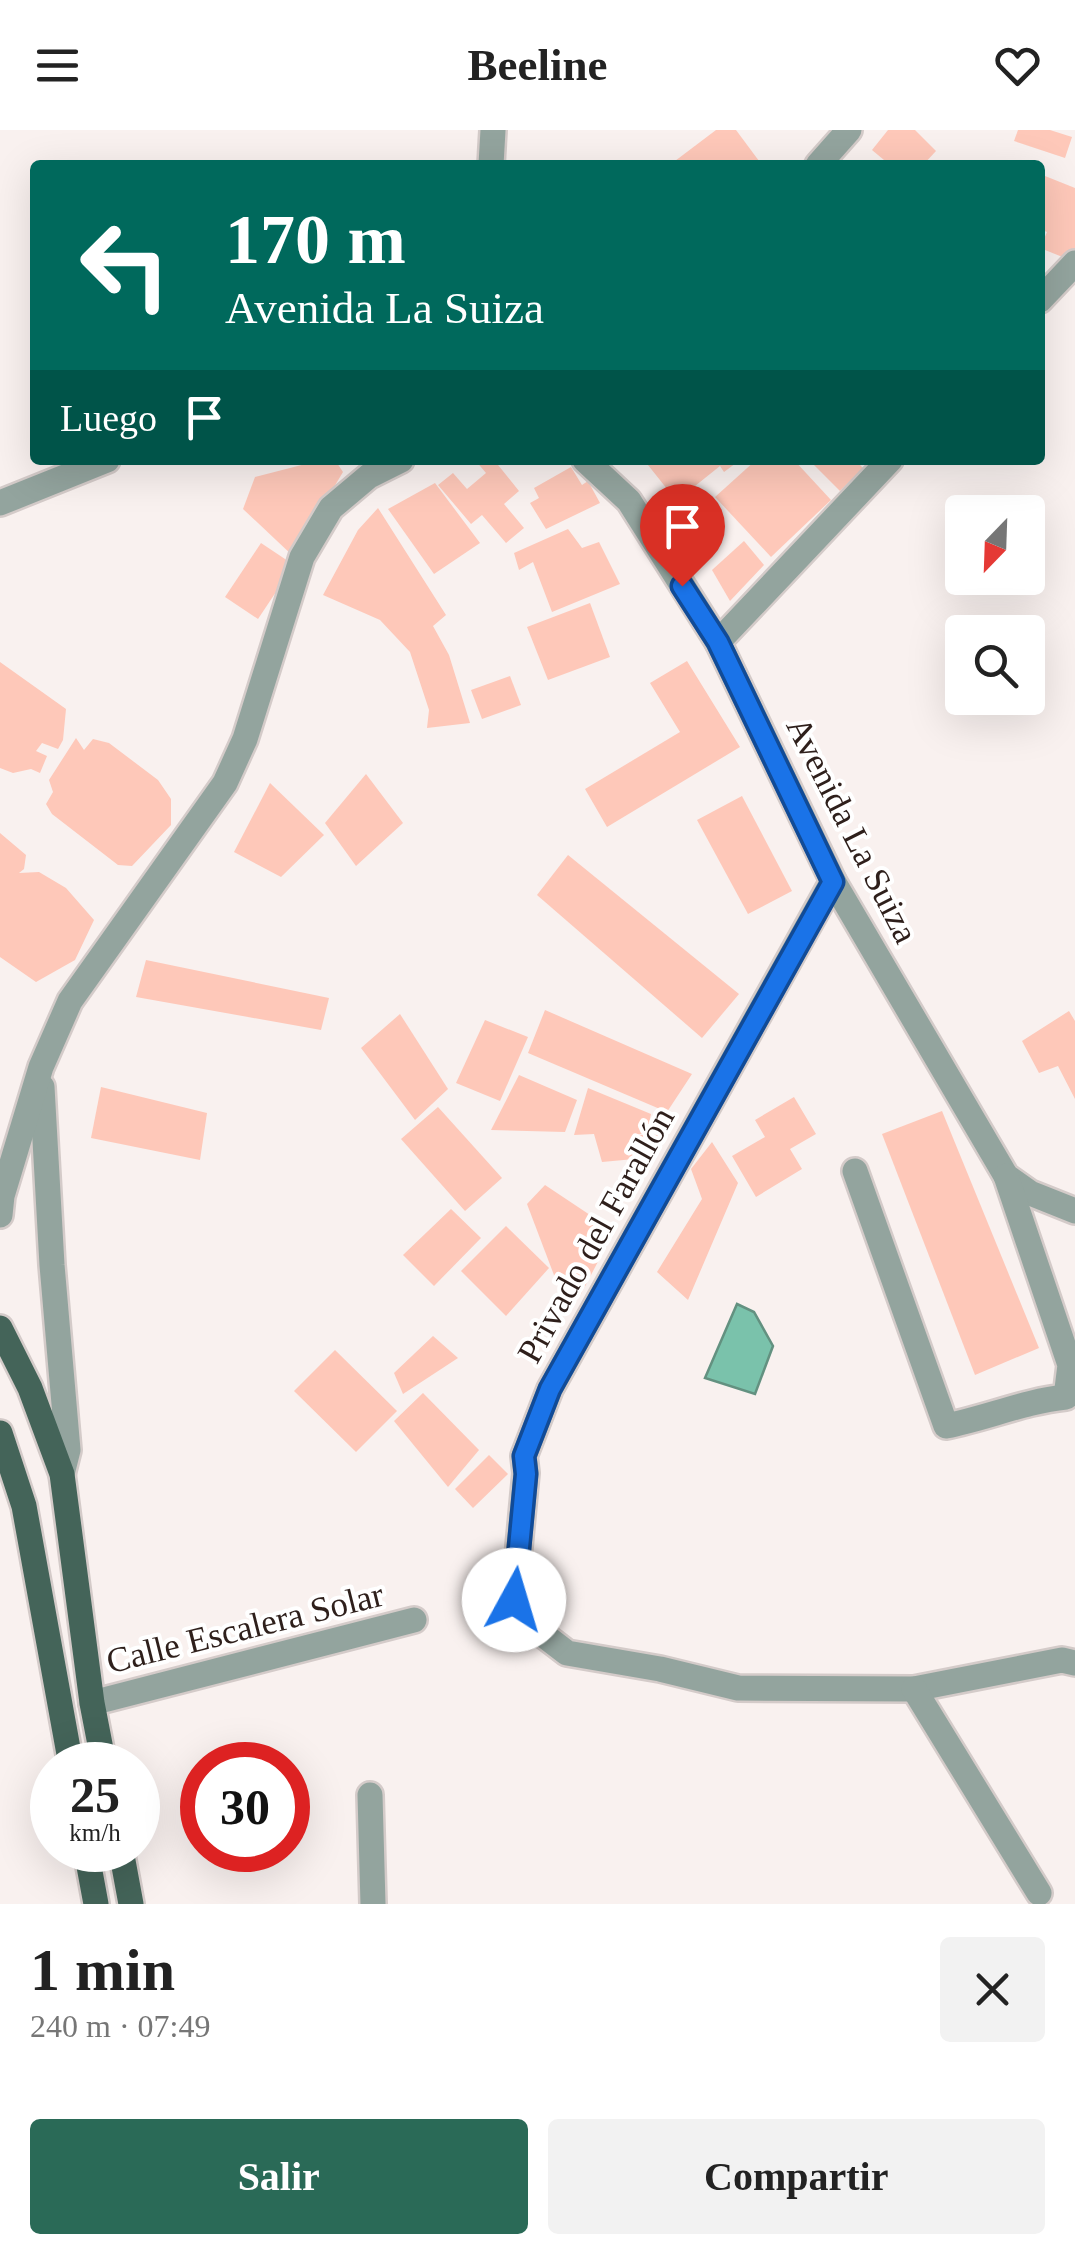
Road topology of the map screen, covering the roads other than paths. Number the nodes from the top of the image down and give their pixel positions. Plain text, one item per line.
1 (493, 130) edge
2 (848, 130) edge
3 (492, 160) edge
4 (822, 160) edge
5 (1075, 263) edge
6 (1045, 295) edge
7 (95, 465) edge
8 (391, 465) edge
9 (591, 465) edge
10 (885, 465) edge
11 (0, 503) edge
12 (718, 642) junction
13 (833, 882) junction
14 (41, 1067) junction
15 (856, 1171) dead end
16 (1006, 1176) junction
17 (1075, 1211) edge
18 (0, 1214) edge
19 (0, 1328) edge
20 (0, 1433) edge
21 (62, 1474) junction
22 (414, 1620) dead end
23 (1075, 1662) edge
24 (914, 1689) junction
25 (92, 1702) junction
26 (66, 1742) edge
27 (100, 1742) edge
28 (370, 1795) dead end
29 (90, 1872) edge
30 (125, 1872) edge
31 (1039, 1893) dead end
32 (96, 1904) edge
33 (131, 1904) edge
34 (372, 1904) edge

1 - 3 street
2 - 4 street
5 - 6 street
7 - 11 street
8 - 14 street
9 - 12 street, Avenida La Suiza
10 - 12 street
12 - 13 street, Avenida La Suiza
13 - 16 street, Avenida La Suiza
13 - 24 street, Privado del Farallón
14 - 18 street
14 - 21 street
15 - 16 street, Avenida La Suiza
16 - 17 street
19 - 21 main road
20 - 26 main road
21 - 25 main road
22 - 25 street, Calle Escalera Solar
23 - 24 street, Privado del Farallón
24 - 31 street
25 - 27 main road
28 - 34 street
29 - 32 main road
30 - 33 main road

